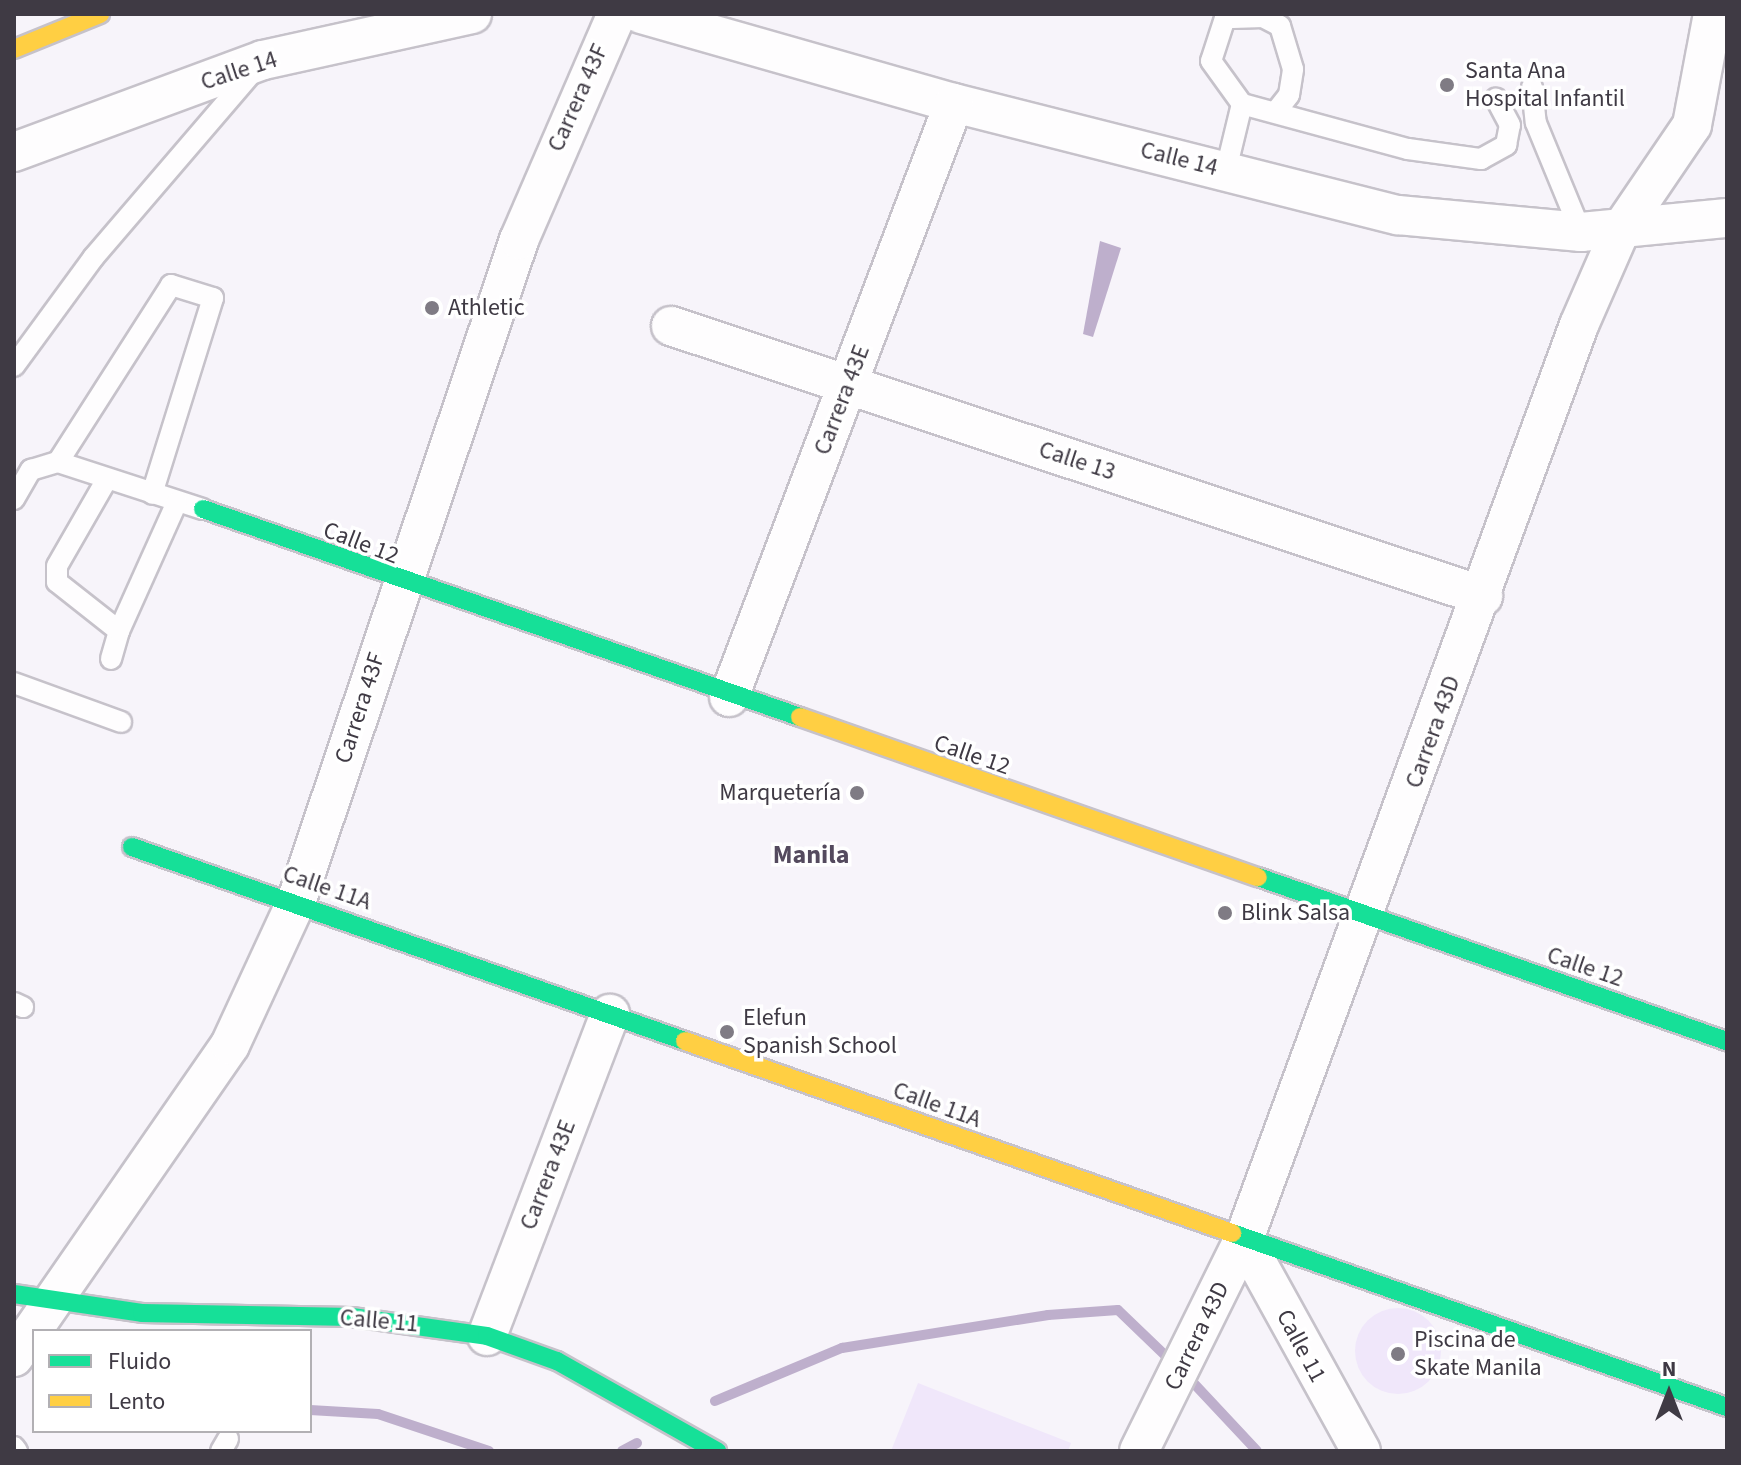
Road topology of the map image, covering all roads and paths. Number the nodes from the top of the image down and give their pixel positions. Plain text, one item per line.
1 (100, 14) edge
2 (472, 14) edge
3 (617, 14) edge
4 (641, 14) edge
5 (1713, 14) edge
6 (14, 49) edge
7 (263, 60) junction
8 (1532, 87) dead end
9 (1496, 99) dead end
10 (954, 103) junction
11 (1242, 104) junction
12 (1278, 109) junction
13 (14, 152) edge
14 (1226, 170) junction
15 (1727, 218) edge
16 (1620, 231) junction
17 (1581, 232) junction
18 (671, 326) dead end
19 (14, 366) edge
20 (848, 385) junction
21 (58, 462) junction
22 (107, 479) junction
23 (152, 494) junction
24 (14, 499) edge
25 (177, 502) junction
26 (203, 509) joint
27 (401, 584) junction
28 (1483, 596) junction
29 (119, 631) junction
30 (111, 659) dead end
31 (14, 683) edge
32 (729, 697) junction
33 (121, 722) dead end
34 (132, 847) dead end
35 (296, 902) junction
36 (1364, 916) junction
37 (610, 1014) junction
38 (1727, 1041) edge
39 (1244, 1239) junction
40 (14, 1294) edge
41 (51, 1301) junction
42 (32, 1329) edge
43 (32, 1330) edge
44 (487, 1336) junction
45 (14, 1357) edge
46 (1727, 1407) edge
47 (717, 1451) edge
48 (1139, 1451) edge
49 (1361, 1451) edge

1 - 6 street
2 - 7 street, Calle 14
3 - 27 street, Carrera 43F
4 - 10 street, Calle 14
5 - 16 street, Carrera 43D
7 - 13 street, Calle 14
7 - 19 lane
8 - 17 lane
9 - 12 lane
10 - 14 street, Calle 14
10 - 20 street, Carrera 43E
11 - 12 lane
11 - 12 lane
11 - 14 lane
14 - 17 street, Calle 14
15 - 16 street, Calle 14
16 - 17 street, Calle 14
16 - 28 street, Carrera 43D
18 - 20 street, Calle 13
20 - 28 street, Calle 13
20 - 32 street, Carrera 43E
21 - 22 lane
21 - 23 lane
21 - 24 lane
22 - 23 lane
22 - 29 lane
23 - 25 lane
25 - 26 lane
25 - 29 lane
26 - 27 street, Calle 12
27 - 32 street, Calle 12
27 - 35 street, Carrera 43F
28 - 36 street, Carrera 43D
29 - 30 lane
31 - 33 lane
32 - 36 street, Calle 12
34 - 35 street, Calle 11A
35 - 37 street, Calle 11A
35 - 41 street, Carrera 43F
36 - 38 street, Calle 12
36 - 39 street, Carrera 43D
37 - 39 street, Calle 11A
37 - 44 street, Carrera 43E
39 - 46 street, Calle 11A
39 - 48 street, Carrera 43D
39 - 49 street, Calle 11
40 - 41 street, Calle 11
41 - 42 street, Carrera 43F
41 - 44 street, Calle 11
43 - 45 street, Carrera 43F
44 - 47 street, Calle 11

